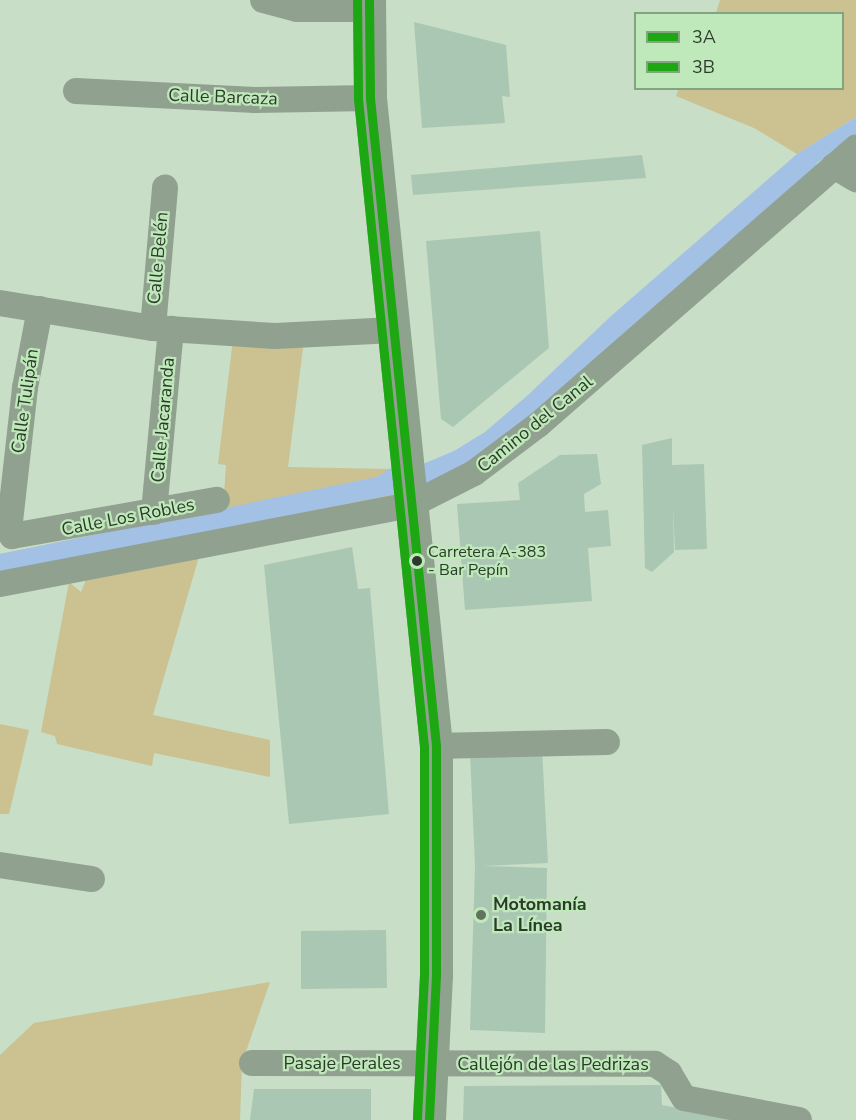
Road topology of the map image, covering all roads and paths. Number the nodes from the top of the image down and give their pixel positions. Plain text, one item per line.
1 (263, 0) edge
2 (369, 5) edge
3 (76, 91) dead end
4 (370, 98) junction
5 (856, 148) edge
6 (834, 166) junction
7 (856, 179) edge
8 (165, 188) dead end
9 (0, 303) edge
10 (40, 309) junction
11 (162, 328) junction
12 (394, 330) junction
13 (217, 500) dead end
14 (411, 505) junction
15 (154, 512) junction
16 (39, 534) joint
17 (0, 584) edge
18 (607, 742) dead end
19 (436, 746) junction
20 (0, 865) edge
21 (92, 879) dead end
22 (252, 1063) dead end
23 (432, 1064) junction
24 (429, 1120) edge
25 (799, 1120) edge

1 - 2 street
2 - 4 main road
3 - 4 street, Calle Barcaza
4 - 12 main road
5 - 6 street, Camino del Canal
6 - 7 street
6 - 14 street, Camino del Canal
8 - 11 street, Calle Belén
9 - 10 street
10 - 11 street
10 - 16 street, Calle Tulipán
11 - 12 street
11 - 15 street, Calle Jacaranda
12 - 14 main road
13 - 15 street, Calle Los Robles
14 - 17 street, Camino del Canal
14 - 19 main road
15 - 16 street, Calle Los Robles
18 - 19 street
19 - 23 main road
20 - 21 street
22 - 23 street, Pasaje Perales
23 - 24 main road
23 - 25 street, Callejón de las Pedrizas

